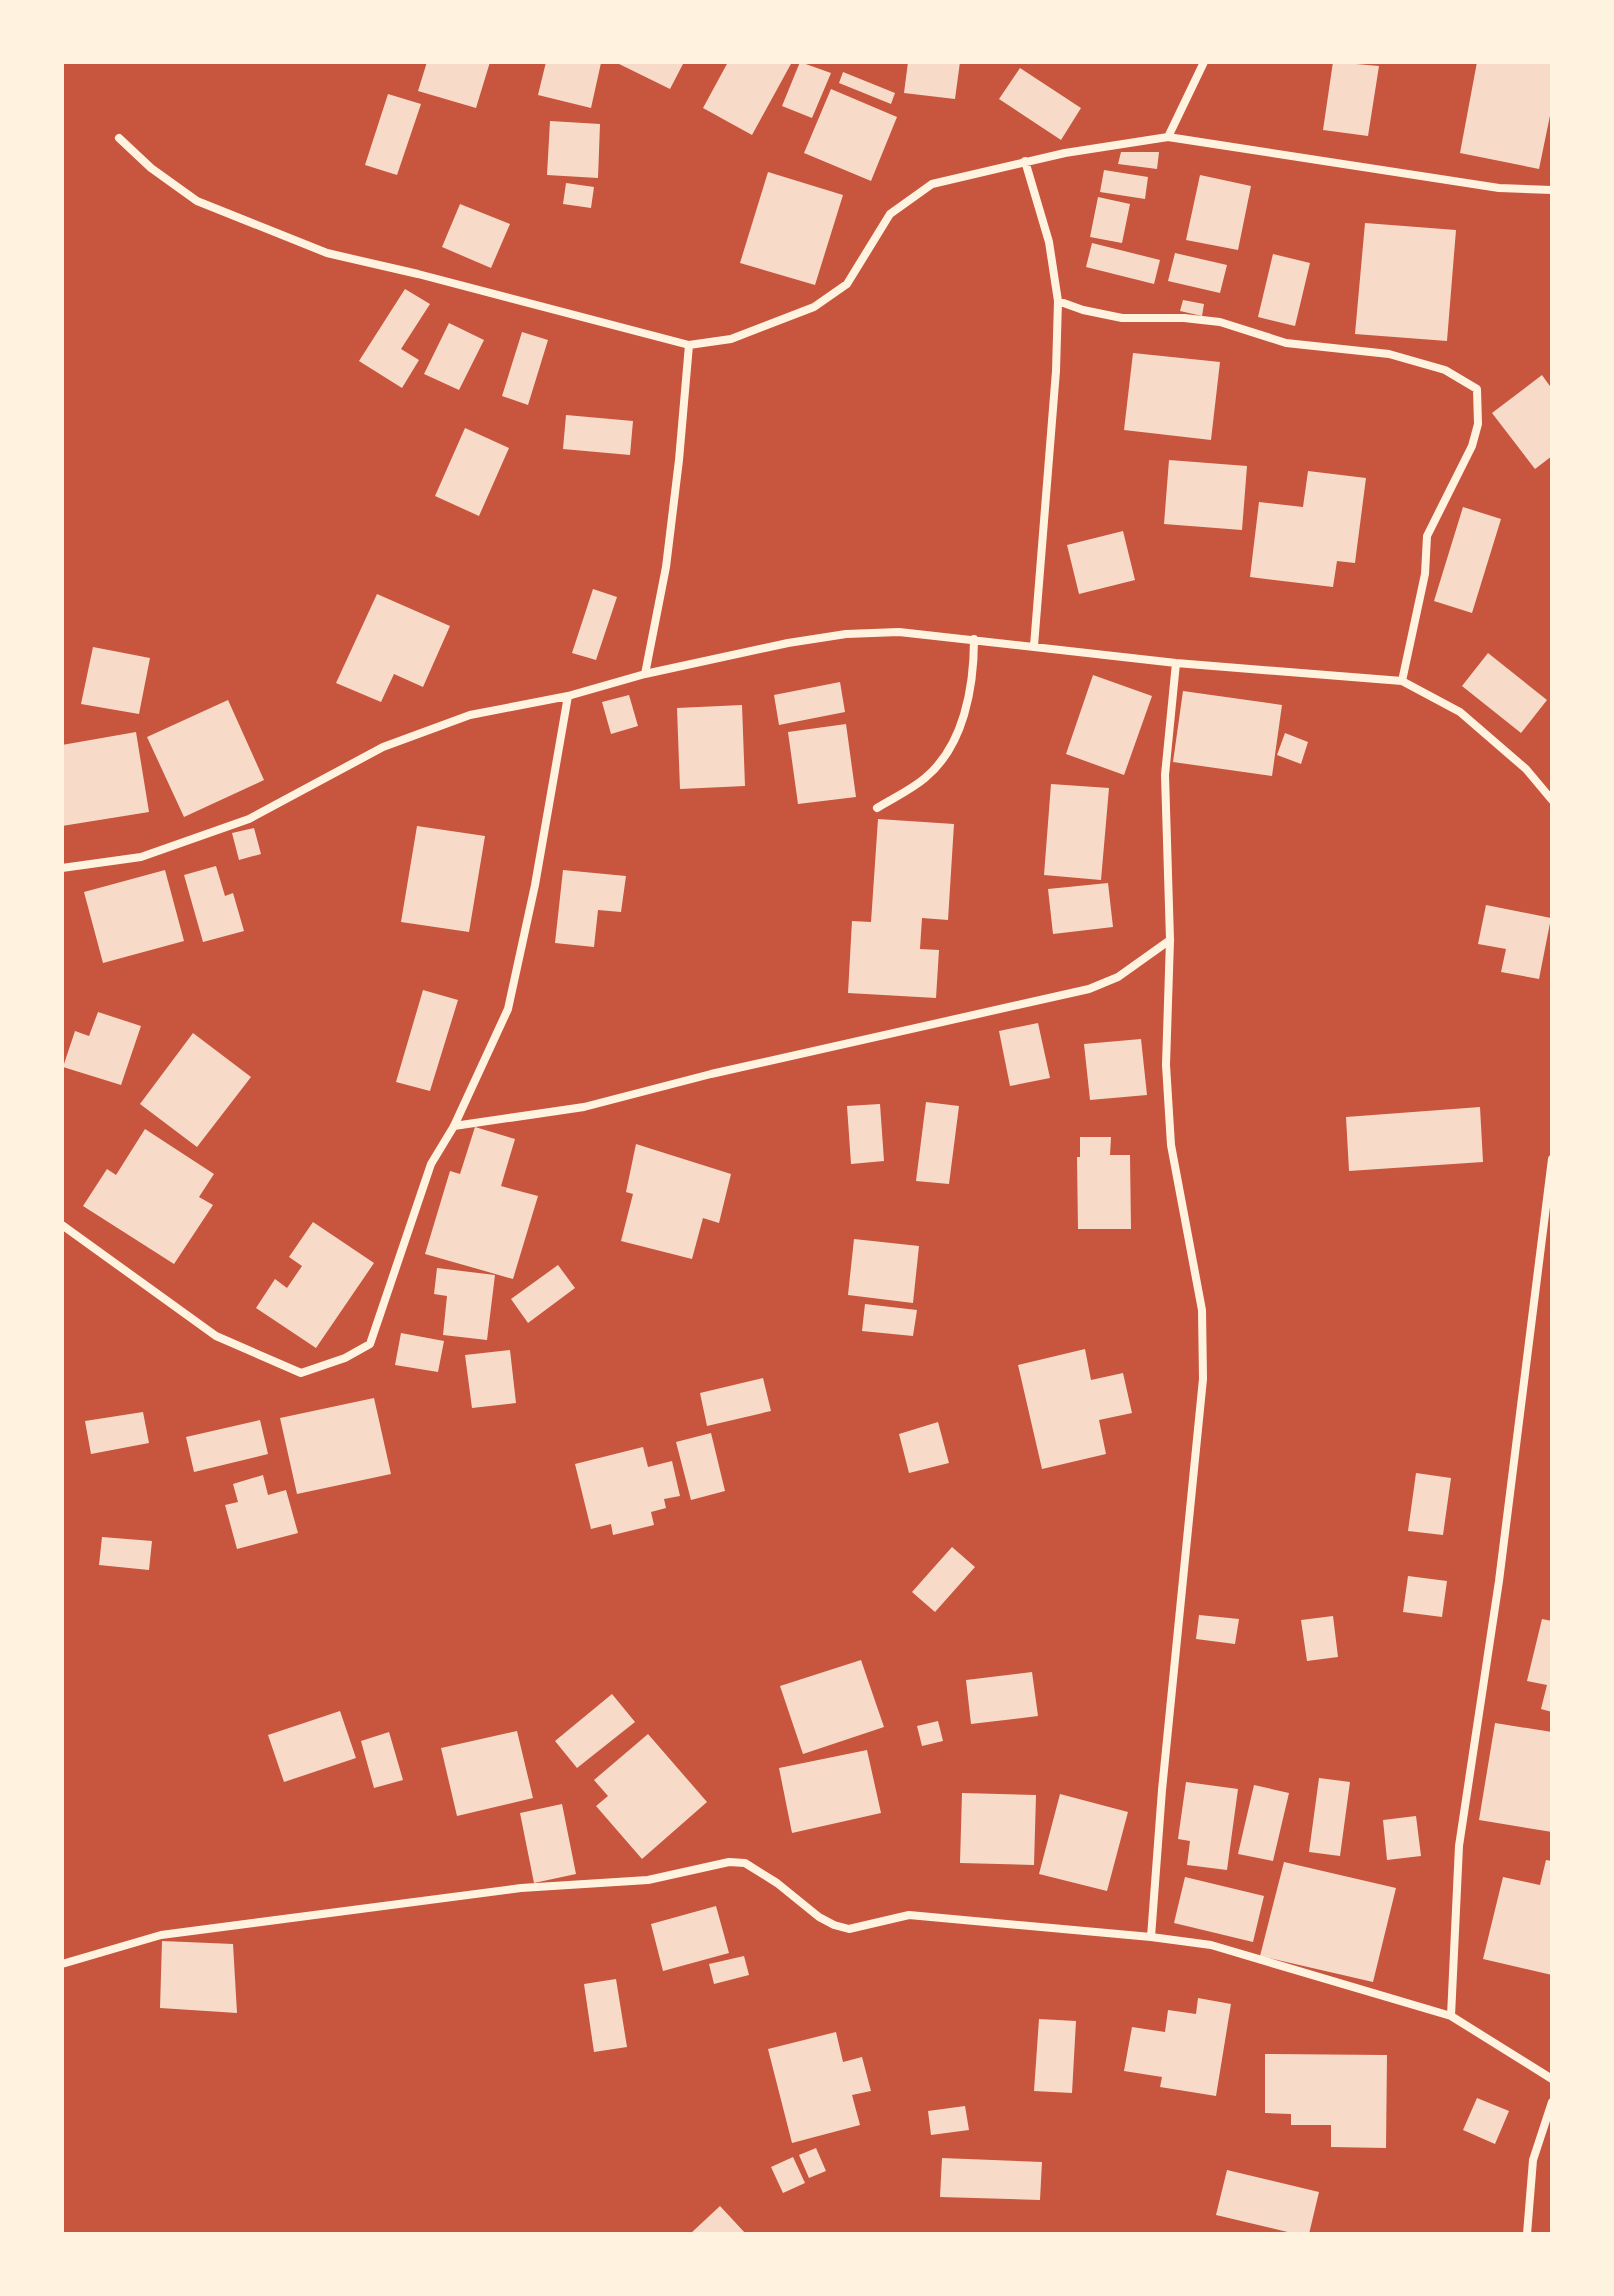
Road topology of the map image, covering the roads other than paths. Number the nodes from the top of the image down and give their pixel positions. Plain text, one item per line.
1 (1204, 62) edge
2 (1168, 137) junction
3 (119, 138) dead end
4 (1025, 161) junction
5 (1552, 190) edge
6 (1058, 301) junction
7 (689, 345) junction
8 (974, 639) junction
9 (1034, 646) junction
10 (1176, 663) junction
11 (645, 674) junction
12 (1402, 681) junction
13 (568, 696) junction
14 (1552, 800) edge
15 (877, 808) dead end
16 (62, 868) edge
17 (1170, 940) junction
18 (454, 1126) junction
19 (1552, 1159) edge
20 (62, 1225) edge
21 (1151, 1937) junction
22 (62, 1964) edge
23 (1451, 2016) junction
24 (1552, 2079) edge
25 (1552, 2102) edge
26 (1527, 2234) edge

1 - 2 street
2 - 4 street
2 - 5 street
3 - 7 street
4 - 6 street
4 - 7 street
6 - 9 street
6 - 12 street
7 - 11 street
8 - 9 street
8 - 11 street
8 - 15 street
9 - 10 street
10 - 12 street
10 - 17 street
11 - 13 street
12 - 14 street
13 - 16 street
13 - 18 street
17 - 18 street
17 - 21 street
18 - 20 street
19 - 23 street
21 - 22 street
21 - 23 street
23 - 24 street
25 - 26 street

